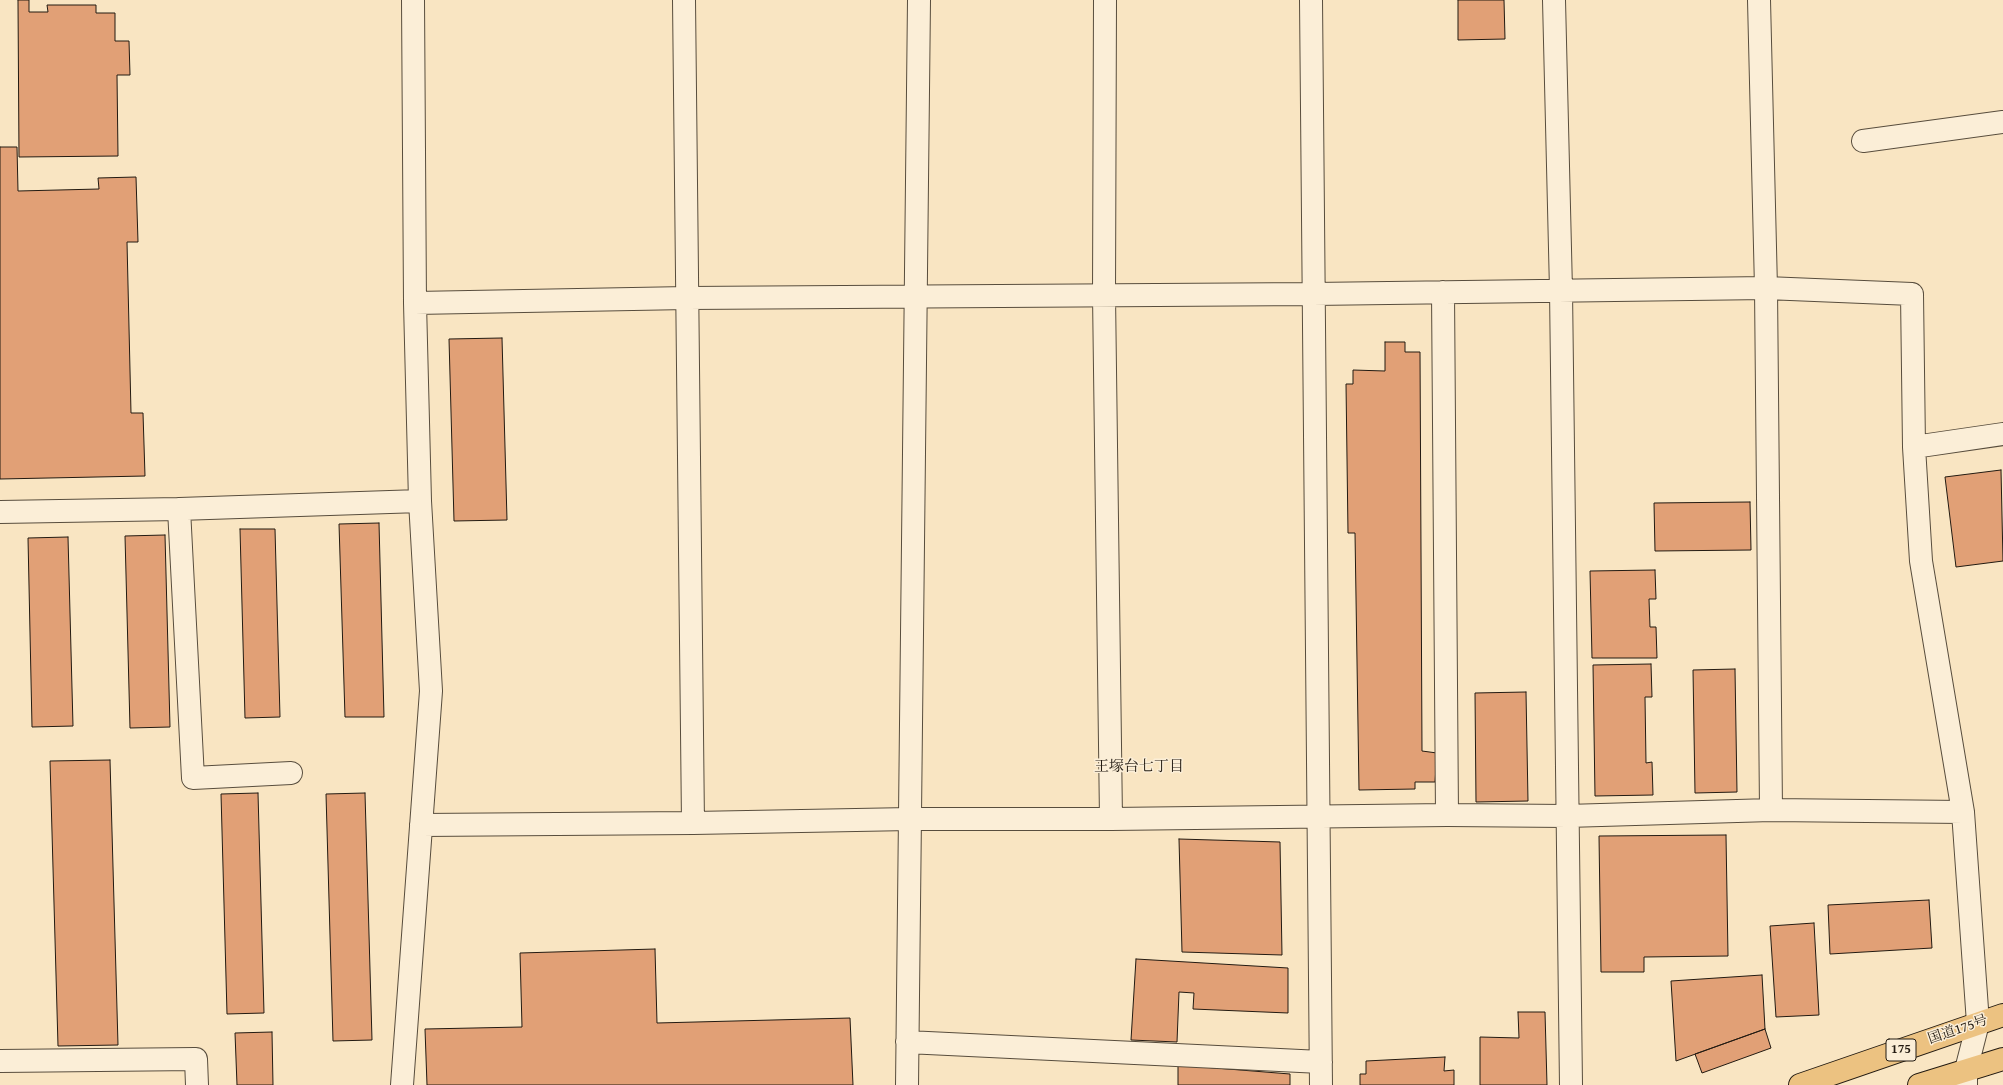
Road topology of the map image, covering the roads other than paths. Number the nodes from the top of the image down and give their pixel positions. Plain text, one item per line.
1 (413, 0) edge
2 (684, 0) edge
3 (919, 0) edge
4 (1105, 0) edge
5 (1311, 0) edge
6 (1554, 0) edge
7 (1759, 0) edge
8 (2003, 122) edge
9 (1863, 141) dead end
10 (1766, 288) junction
11 (1561, 290) junction
12 (1442, 292) junction
13 (1313, 294) junction
14 (1104, 295) junction
15 (916, 296) junction
16 (688, 298) junction
17 (415, 303) junction
18 (2003, 434) edge
19 (1914, 447) junction
20 (420, 501) junction
21 (179, 509) junction
22 (0, 512) edge
23 (291, 773) dead end
24 (1771, 810) junction
25 (1963, 812) junction
26 (1447, 815) junction
27 (1318, 816) junction
28 (1567, 816) junction
29 (910, 819) junction
30 (1111, 819) junction
31 (693, 823) junction
32 (421, 825) junction
33 (2003, 1016) edge
34 (1978, 1023) junction
35 (908, 1042) junction
36 (2003, 1059) edge
37 (0, 1061) edge
38 (1321, 1062) junction
39 (1966, 1078) edge
40 (197, 1085) edge
41 (402, 1085) edge
42 (907, 1085) edge
43 (1321, 1085) edge
44 (1571, 1085) edge
45 (1800, 1085) edge
46 (1919, 1085) edge

1 - 17 street
2 - 16 street
3 - 15 street
4 - 14 street
5 - 13 street
6 - 11 street
7 - 10 street
8 - 9 street
10 - 11 street
10 - 19 street
10 - 24 street
11 - 12 street
11 - 28 street
12 - 13 street
12 - 26 street
13 - 14 street
13 - 27 street
14 - 15 street
14 - 30 street
15 - 16 street
15 - 29 street
16 - 17 street
16 - 31 street
17 - 20 street
18 - 19 street
19 - 25 street
20 - 21 street
20 - 32 street
21 - 22 street
21 - 23 street
24 - 25 street
24 - 28 street
25 - 34 street
26 - 27 street
26 - 28 street
27 - 30 street
27 - 38 street
28 - 44 street
29 - 30 street
29 - 31 street
29 - 35 street
31 - 32 street
32 - 41 street
33 - 34 highway, 国道175号 / 175
34 - 39 street
34 - 45 highway, 国道175号 / 175
35 - 38 street
35 - 42 street
36 - 39 highway
37 - 40 street
38 - 43 street
39 - 46 highway

